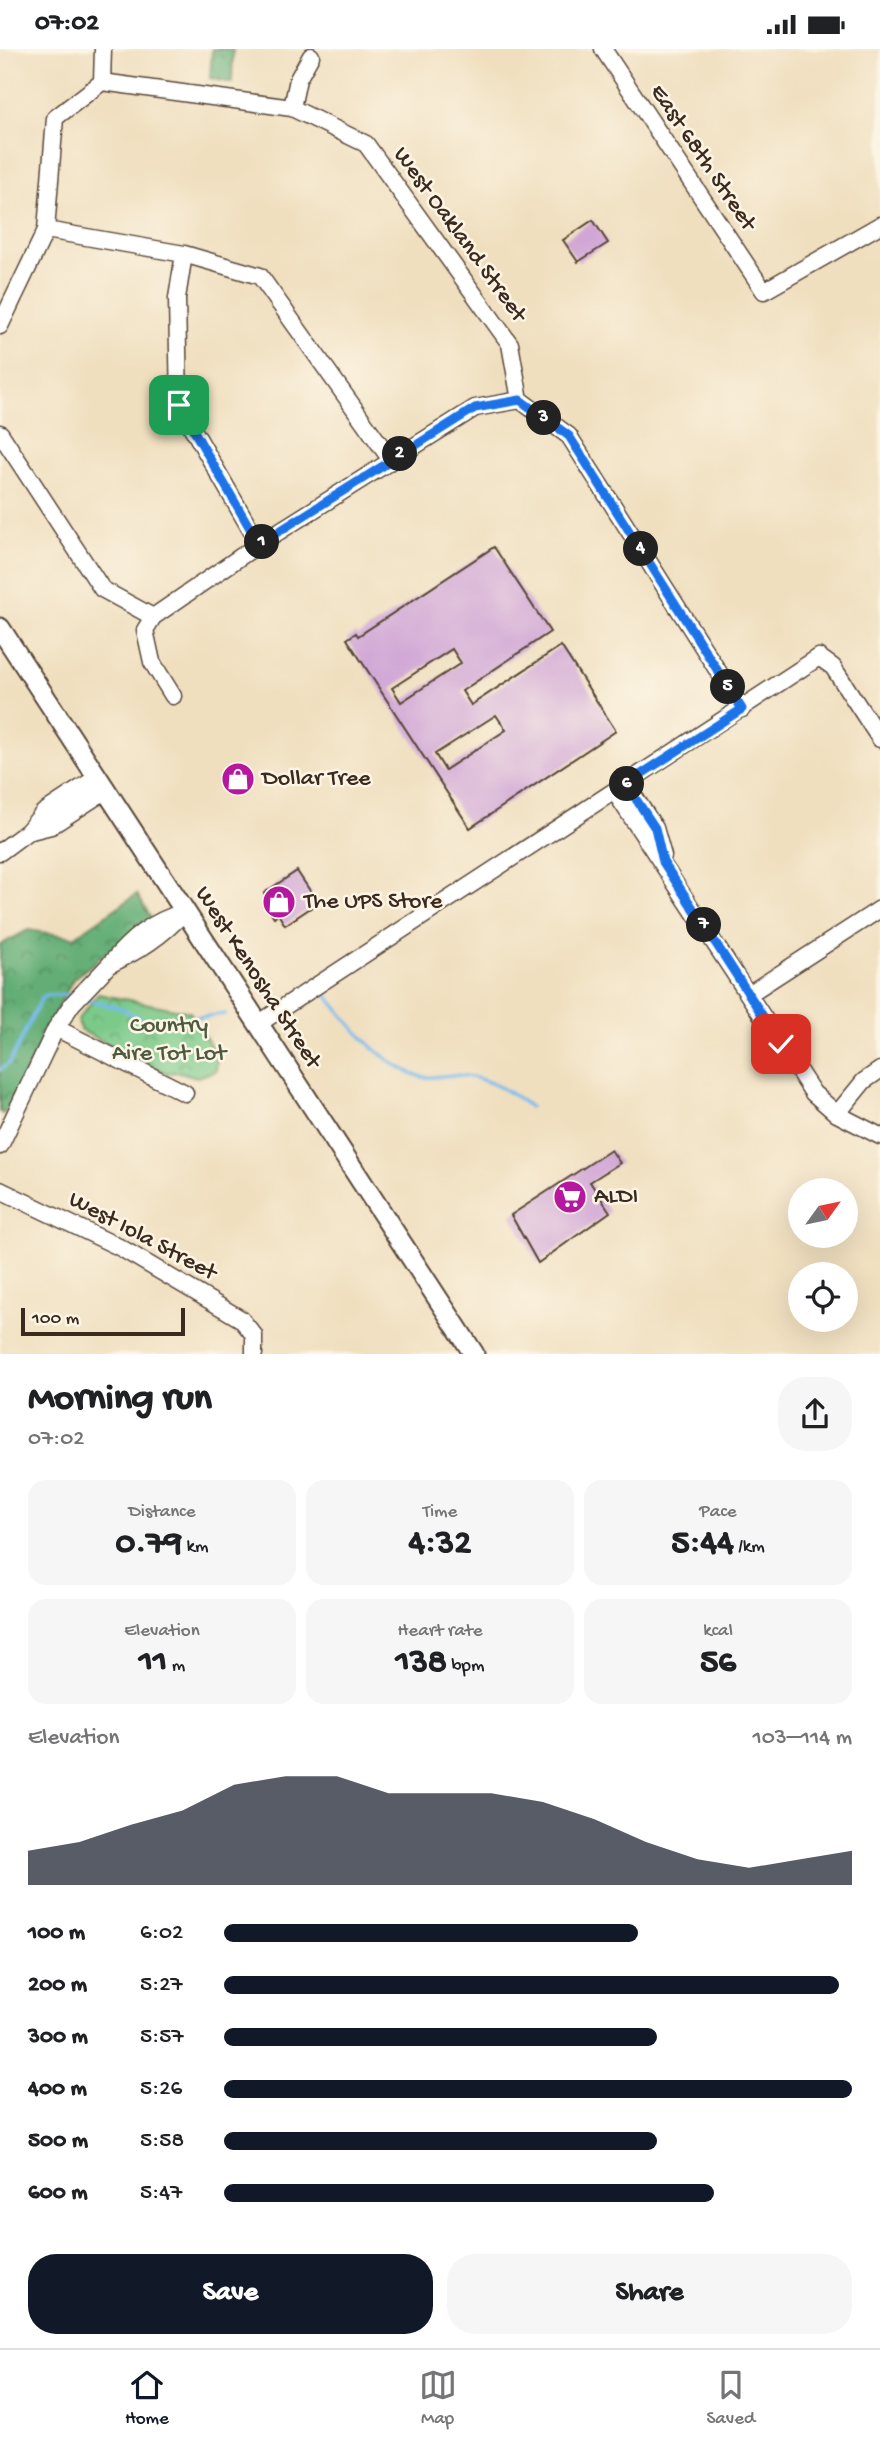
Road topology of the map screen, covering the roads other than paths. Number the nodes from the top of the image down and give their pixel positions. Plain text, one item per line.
1 (103, 49) edge
2 (603, 49) edge
3 (311, 56) dead end
4 (102, 82) junction
5 (292, 108) junction
6 (880, 225) edge
7 (46, 230) junction
8 (184, 254) junction
9 (0, 326) edge
10 (520, 400) junction
11 (0, 433) edge
12 (391, 460) junction
13 (259, 544) junction
14 (153, 617) junction
15 (0, 628) edge
16 (173, 696) dead end
17 (742, 709) junction
18 (880, 740) edge
19 (100, 785) junction
20 (621, 788) junction
21 (0, 852) edge
22 (880, 909) edge
23 (184, 912) junction
24 (749, 994) junction
25 (258, 1024) junction
26 (56, 1028) junction
27 (880, 1070) edge
28 (185, 1093) dead end
29 (837, 1114) junction
30 (880, 1136) edge
31 (0, 1146) edge
32 (0, 1190) edge
33 (254, 1354) edge
34 (474, 1354) edge

1 - 4 street
2 - 6 street, East 68th Street
3 - 5 street
4 - 5 street, West Oakland Street
4 - 7 street
5 - 10 street, West Oakland Street
7 - 8 street
7 - 9 street
8 - 12 street
8 - 13 street
10 - 12 street
10 - 17 street
11 - 14 street
12 - 13 street
13 - 14 street
14 - 16 street
15 - 19 main road, West Kenosha Street
17 - 18 street
17 - 20 street
19 - 21 street
19 - 23 main road, West Kenosha Street
20 - 24 street
20 - 25 street
22 - 24 street
23 - 25 main road, West Kenosha Street
23 - 26 street
24 - 29 street
25 - 34 main road, West Kenosha Street
26 - 28 street
26 - 31 street
27 - 29 street
29 - 30 street
32 - 33 street, West Iola Street

